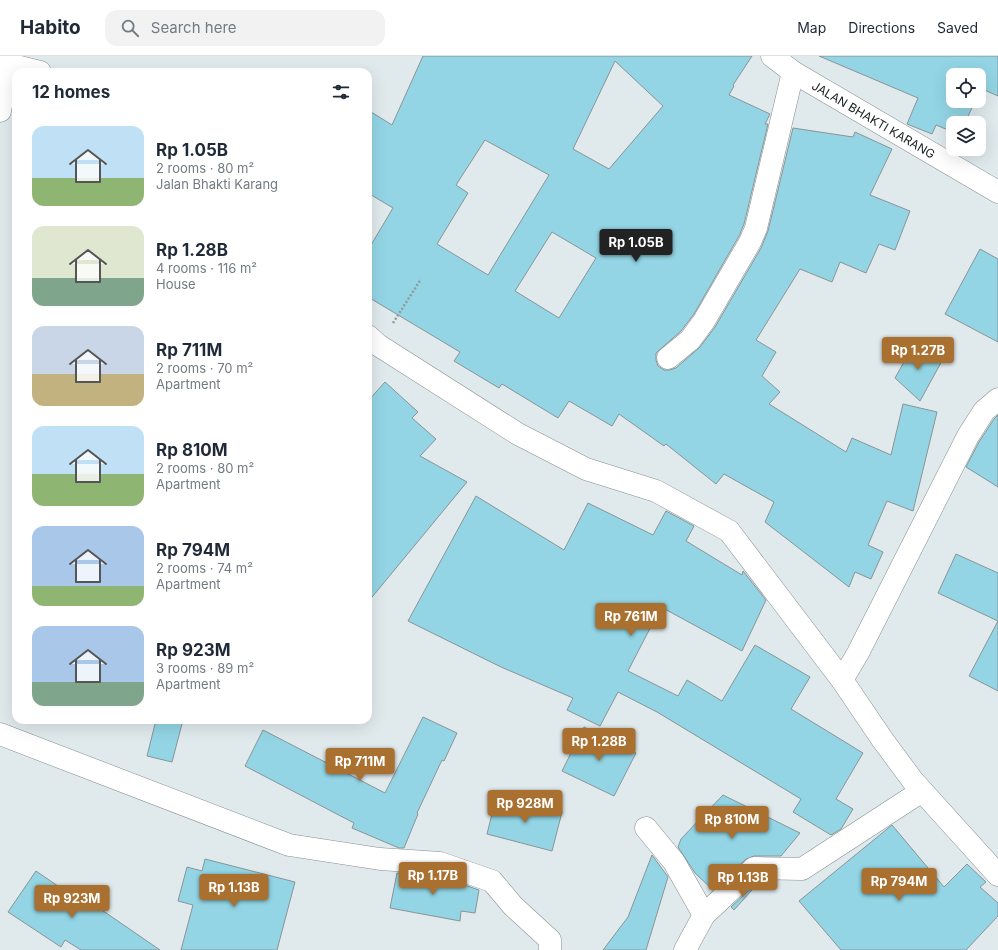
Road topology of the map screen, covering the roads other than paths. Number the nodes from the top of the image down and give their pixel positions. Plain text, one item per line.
1 (46, 56) edge
2 (772, 56) edge
3 (4, 63) edge
4 (24, 68) edge
5 (43, 68) edge
6 (793, 72) junction
7 (0, 110) edge
8 (998, 192) edge
9 (373, 341) edge
10 (668, 358) dead end
11 (998, 399) edge
12 (842, 680) junction
13 (0, 734) edge
14 (922, 791) junction
15 (646, 828) dead end
16 (998, 875) edge
17 (704, 915) junction
18 (550, 950) edge
19 (685, 950) edge

1 - 5 street
2 - 6 street, JALAN BHAKTI KARANG
3 - 4 street
3 - 7 street
6 - 8 street, JALAN BHAKTI KARANG
6 - 10 street
9 - 12 street
11 - 12 street
12 - 14 street
13 - 18 street
14 - 16 street
14 - 17 street
15 - 17 street
17 - 19 street

